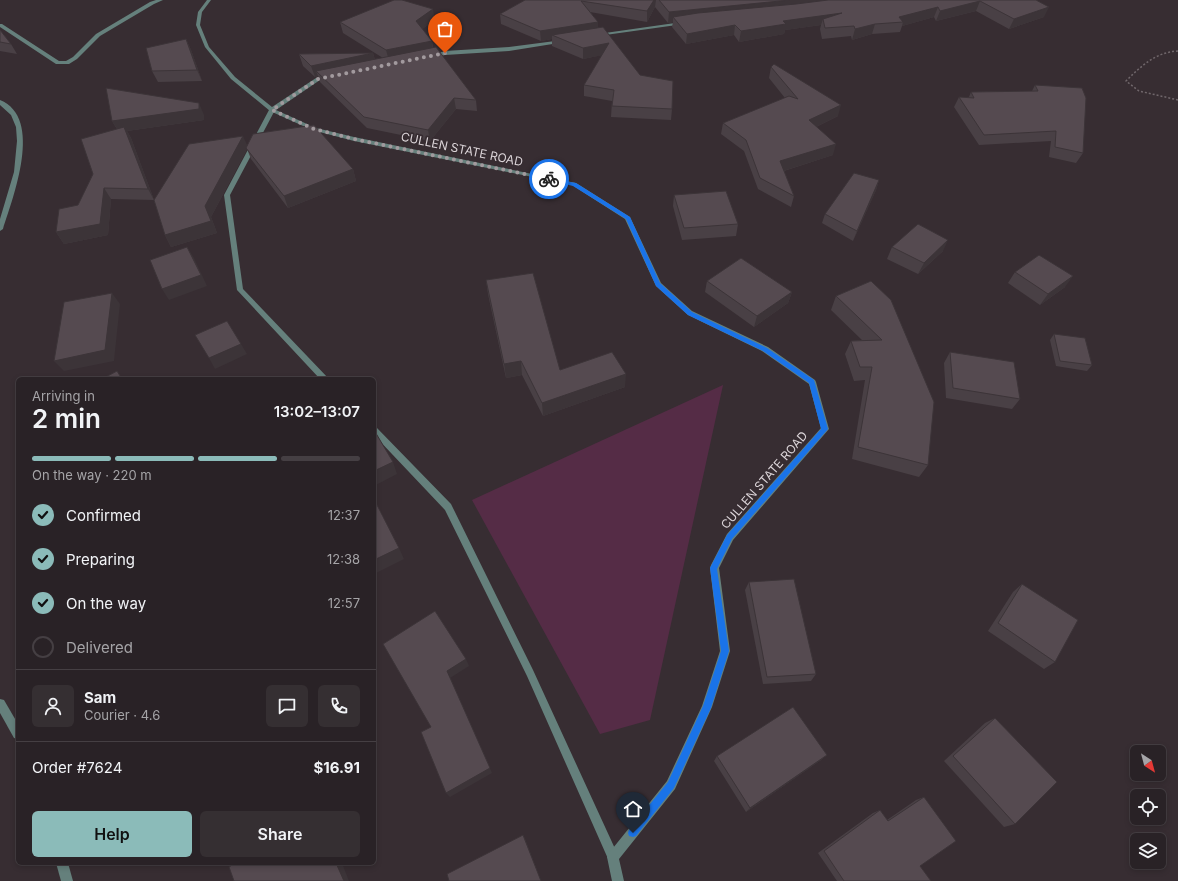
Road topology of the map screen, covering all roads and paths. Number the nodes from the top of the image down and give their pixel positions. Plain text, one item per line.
1 (160, 0) edge
2 (209, 0) edge
3 (690, 22) edge
4 (0, 25) edge
5 (596, 36) edge
6 (572, 39) edge
7 (1178, 51) edge
8 (422, 58) edge
9 (333, 75) edge
10 (1178, 100) edge
11 (0, 102) edge
12 (272, 110) junction
13 (0, 229) edge
14 (323, 377) edge
15 (376, 432) edge
16 (0, 704) edge
17 (16, 731) edge
18 (613, 857) junction
19 (63, 865) edge
20 (67, 881) edge
21 (618, 881) edge

1 - 4 street
2 - 12 street, CULLEN STATE ROAD
3 - 5 street
6 - 8 street
7 - 10 path
9 - 12 street
11 - 13 street
12 - 14 street
12 - 18 street, CULLEN STATE ROAD
15 - 18 street
16 - 17 street
18 - 21 street
19 - 20 street

